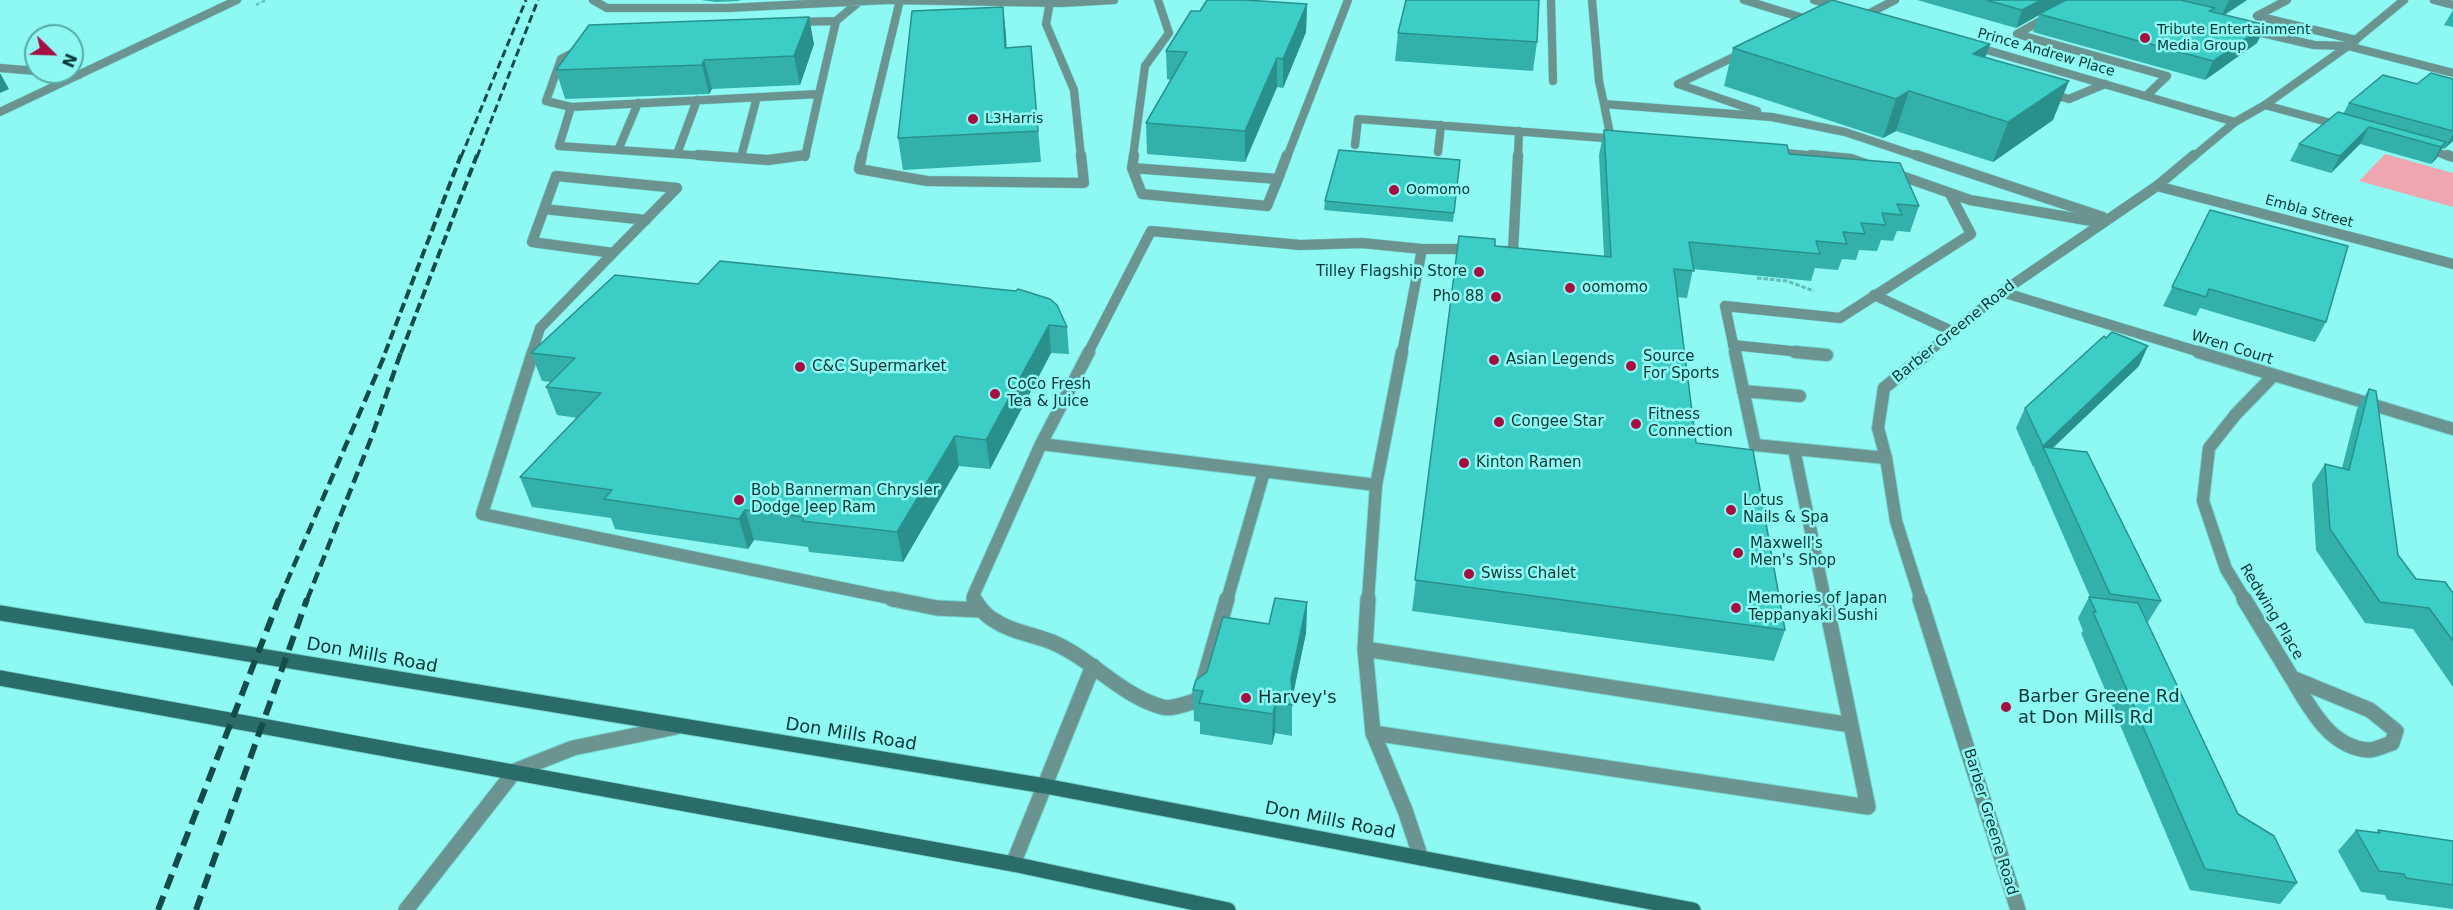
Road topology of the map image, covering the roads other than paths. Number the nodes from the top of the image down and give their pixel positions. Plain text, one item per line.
1 (237, 0) edge
2 (593, 0) edge
3 (887, 0) edge
4 (900, 0) edge
5 (1114, 0) edge
6 (1158, 0) edge
7 (1348, 0) edge
8 (1551, 0) edge
9 (1592, 0) edge
10 (1744, 0) edge
11 (1814, 0) edge
12 (1895, 0) edge
13 (2078, 0) edge
14 (2287, 0) edge
15 (2404, 0) edge
16 (2434, 0) edge
17 (860, 1) edge
18 (1050, 2) junction
19 (2453, 5) edge
20 (1845, 9) edge
21 (1856, 12) edge
22 (1866, 15) junction
23 (1875, 18) edge
24 (1810, 20) junction
25 (836, 21) junction
26 (790, 23) edge
27 (1820, 23) edge
28 (2236, 27) edge
29 (1793, 28) edge
30 (1958, 42) edge
31 (2352, 43) junction
32 (585, 45) edge
33 (1748, 50) edge
34 (0, 68) edge
35 (24, 70) edge
36 (84, 73) edge
37 (2453, 73) edge
38 (1553, 81) dead end
39 (60, 84) edge
40 (2105, 84) junction
41 (2036, 89) edge
42 (820, 94) junction
43 (2146, 96) junction
44 (757, 97) junction
45 (697, 100) junction
46 (638, 103) junction
47 (1604, 104) junction
48 (2265, 105) junction
49 (571, 107) junction
50 (0, 112) edge
51 (1773, 117) junction
52 (2235, 122) junction
53 (1441, 125) junction
54 (2352, 129) edge
55 (1519, 131) junction
56 (1611, 139) junction
57 (1623, 140) edge
58 (1354, 145) dead end
59 (2419, 147) edge
60 (619, 148) junction
61 (1759, 151) edge
62 (1438, 152) dead end
63 (677, 154) junction
64 (741, 157) junction
65 (2453, 157) edge
66 (1873, 166) edge
67 (1132, 168) junction
68 (1884, 170) edge
69 (1278, 179) junction
70 (2157, 186) junction
71 (1950, 194) junction
72 (544, 209) junction
73 (646, 220) junction
74 (2106, 221) junction
75 (1422, 249) junction
76 (1480, 249) edge
77 (1491, 250) edge
78 (614, 253) junction
79 (2453, 264) edge
80 (2002, 292) junction
81 (1874, 295) junction
82 (1954, 332) junction
83 (1733, 345) junction
84 (1827, 355) dead end
85 (2273, 376) junction
86 (1743, 391) junction
87 (1800, 396) dead end
88 (2453, 429) edge
89 (1041, 444) junction
90 (1794, 449) junction
91 (1886, 458) junction
92 (1264, 472) junction
93 (1376, 485) junction
94 (981, 610) junction
95 (0, 613) edge
96 (1365, 649) junction
97 (1093, 666) junction
98 (0, 678) edge
99 (2291, 678) junction
100 (1851, 725) junction
101 (682, 726) junction
102 (1373, 733) junction
103 (515, 771) junction
104 (1045, 786) junction
105 (1420, 858) junction
106 (1013, 864) junction
107 (406, 910) edge
108 (1228, 910) edge
109 (1693, 910) edge
110 (2018, 910) edge

1 - 36 street
2 - 17 street
3 - 4 street
3 - 17 street
4 - 18 street
4 - 18 street
5 - 18 street
6 - 67 street
7 - 69 street
8 - 38 street
9 - 47 street
10 - 24 street
11 - 20 street
12 - 22 street
13 - 43 street
14 - 31 street
15 - 31 street, Barber Greene Road
16 - 19 street
17 - 25 street
21 - 22 street
22 - 23 street
24 - 27 street
24 - 29 street
25 - 26 street
25 - 42 street
28 - 31 street
30 - 40 street, Prince Andrew Place
31 - 37 street
31 - 48 street, Barber Greene Road
32 - 49 street
33 - 51 street
34 - 35 street
39 - 50 street
40 - 41 street
40 - 43 street, Prince Andrew Place
42 - 44 street
42 - 64 street
43 - 52 street, Prince Andrew Place
44 - 45 street
44 - 64 street
45 - 46 street
45 - 63 street
46 - 49 street
46 - 60 street
47 - 51 street
47 - 56 street
48 - 52 street, Barber Greene Road
48 - 54 street
49 - 60 street
51 - 74 street
52 - 70 street, Barber Greene Road
53 - 55 street
53 - 58 street
53 - 62 street
55 - 56 street
55 - 77 street
56 - 57 street
59 - 65 street
60 - 63 street
61 - 66 street
63 - 64 street
67 - 69 street
67 - 69 street
68 - 71 street
70 - 74 street, Barber Greene Road
70 - 79 street, Embla Street
71 - 74 street
71 - 81 street
72 - 73 street
72 - 73 street
72 - 78 street
73 - 78 street
74 - 80 street, Barber Greene Road
75 - 76 street
75 - 89 street
75 - 93 street
78 - 94 street
80 - 82 street, Barber Greene Road
80 - 85 street, Wren Court
81 - 82 street
81 - 83 street
82 - 91 street, Barber Greene Road
83 - 84 street
83 - 86 street
85 - 88 street, Wren Court
85 - 99 street, Redwing Place
86 - 87 street
86 - 90 street
89 - 92 street
89 - 94 street
90 - 91 street
90 - 100 street
91 - 110 street, Barber Greene Road
92 - 93 street
92 - 97 street
93 - 96 street
94 - 97 street
95 - 101 main road, Don Mills Road
96 - 100 street
96 - 102 street
97 - 104 street
98 - 103 main road
99 - 99 street, Redwing Place
100 - 102 street
101 - 103 street
101 - 104 main road, Don Mills Road
102 - 105 street
103 - 106 main road
103 - 107 street
104 - 105 main road, Don Mills Road
104 - 106 street
105 - 109 main road, Don Mills Road
106 - 108 main road

